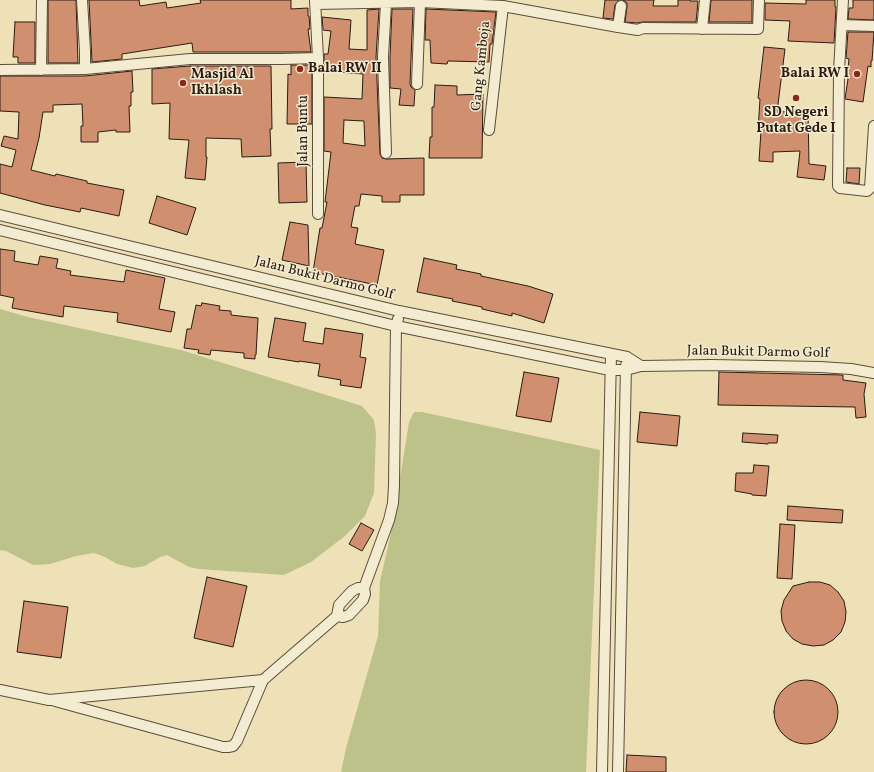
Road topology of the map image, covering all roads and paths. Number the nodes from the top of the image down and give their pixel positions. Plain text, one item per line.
1 (42, 0) edge
2 (82, 0) edge
3 (705, 0) edge
4 (759, 0) edge
5 (843, 0) edge
6 (416, 1) edge
7 (315, 2) edge
8 (386, 3) junction
9 (503, 6) junction
10 (621, 6) dead end
11 (842, 25) junction
12 (874, 26) edge
13 (618, 27) junction
14 (702, 29) junction
15 (318, 58) junction
16 (85, 69) junction
17 (0, 70) edge
18 (41, 70) junction
19 (417, 84) dead end
20 (874, 126) edge
21 (489, 130) dead end
22 (386, 153) dead end
23 (318, 214) dead end
24 (0, 215) edge
25 (0, 230) edge
26 (399, 311) junction
27 (396, 326) junction
28 (611, 355) junction
29 (627, 357) junction
30 (641, 366) junction
31 (610, 370) junction
32 (626, 370) junction
33 (874, 374) edge
34 (364, 588) junction
35 (337, 616) junction
36 (263, 680) junction
37 (0, 690) edge
38 (49, 700) junction
39 (602, 772) edge
40 (618, 772) edge

1 - 18 street
2 - 16 street
3 - 14 street
4 - 14 street
5 - 11 street
6 - 8 street
6 - 9 street
6 - 19 street
7 - 8 street
7 - 15 street, Jalan Buntu
8 - 22 street
9 - 13 street
9 - 21 street, Gang Kamboja
10 - 13 street
11 - 12 street
11 - 20 street
13 - 14 street
15 - 16 street
15 - 23 street, Jalan Buntu
16 - 18 street
17 - 18 street
24 - 26 street, Jalan Bukit Darmo Golf
25 - 27 street, Jalan Bukit Darmo Golf
26 - 27 street
26 - 28 street, Jalan Bukit Darmo Golf
27 - 31 street, Jalan Bukit Darmo Golf
27 - 34 street
28 - 29 street, Jalan Bukit Darmo Golf
28 - 31 street
29 - 30 street, Jalan Bukit Darmo Golf
29 - 32 street
30 - 32 street, Jalan Bukit Darmo Golf
30 - 33 street, Jalan Bukit Darmo Golf
31 - 32 street, Jalan Bukit Darmo Golf
31 - 39 street
32 - 40 street
34 - 35 street
34 - 35 street
35 - 36 street
36 - 38 street
36 - 38 street
37 - 38 street

